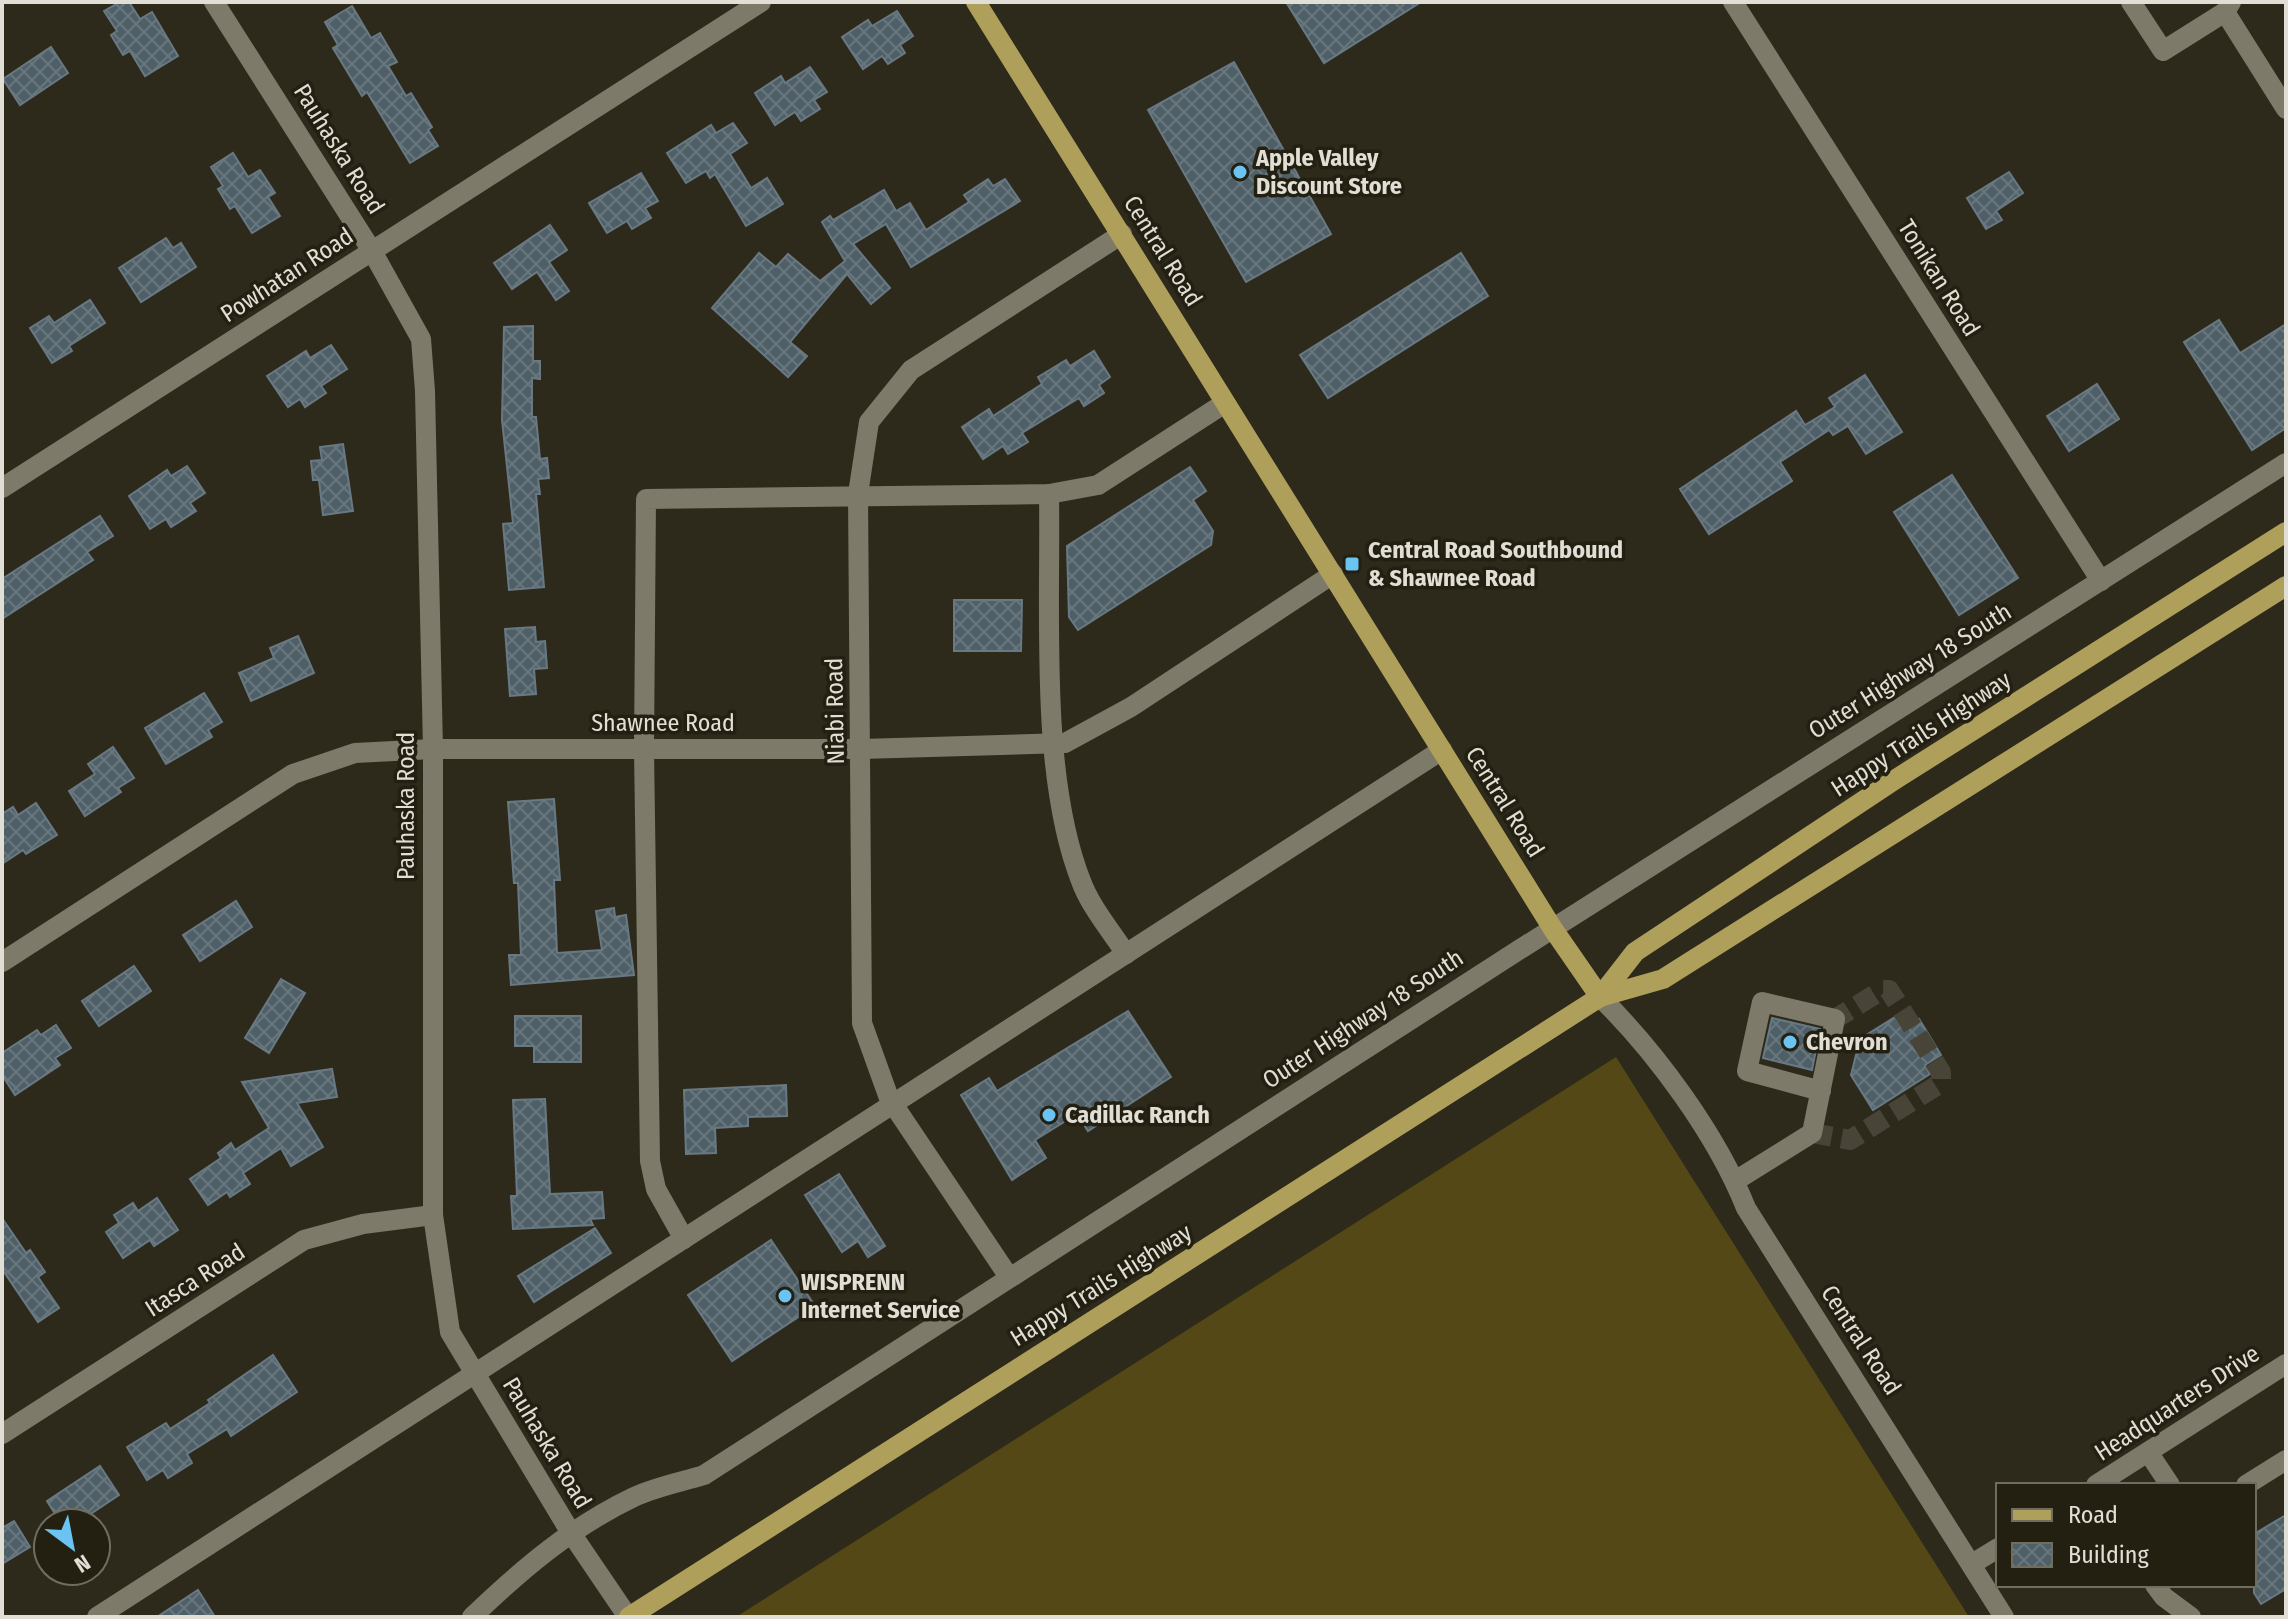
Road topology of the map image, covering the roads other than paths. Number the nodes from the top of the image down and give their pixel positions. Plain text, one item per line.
1 (214, 2) edge
2 (761, 2) edge
3 (976, 2) edge
4 (1733, 2) edge
5 (2131, 2) edge
6 (2228, 7) edge
7 (2286, 109) edge
8 (1122, 234) junction
9 (372, 251) junction
10 (1225, 403) junction
11 (2286, 463) edge
12 (2, 488) edge
13 (858, 494) junction
14 (1049, 494) junction
15 (2286, 532) edge
16 (1333, 574) junction
17 (2101, 581) junction
18 (2286, 586) edge
19 (1053, 743) junction
20 (433, 749) junction
21 (644, 749) junction
22 (861, 749) junction
23 (1442, 750) junction
24 (1553, 929) junction
25 (1126, 954) junction
26 (2, 962) edge
27 (1600, 997) junction
28 (1821, 1091) junction
29 (893, 1104) junction
30 (1735, 1181) junction
31 (433, 1215) junction
32 (684, 1239) junction
33 (1009, 1277) junction
34 (2285, 1366) edge
35 (475, 1373) junction
36 (2, 1434) edge
37 (2148, 1452) junction
38 (2286, 1460) edge
39 (2099, 1483) edge
40 (2169, 1483) edge
41 (2249, 1483) edge
42 (571, 1533) junction
43 (1996, 1549) edge
44 (1972, 1564) junction
45 (2156, 1587) edge
46 (97, 1617) edge
47 (472, 1617) edge
48 (628, 1617) edge
49 (2004, 1617) edge
50 (2191, 1617) edge

1 - 9 street, Pauhaska Road
2 - 9 street, Powhatan Road
3 - 8 main road, Central Road
4 - 17 street, Tonikan Road
5 - 6 street
6 - 7 street
8 - 10 main road, Central Road
8 - 13 street, Niabi Road
9 - 12 street, Powhatan Road
9 - 20 street, Pauhaska Road
10 - 14 street
10 - 16 main road, Central Road
11 - 17 street, Outer Highway 18 South
13 - 14 street
13 - 21 street
13 - 22 street, Niabi Road
14 - 19 street
15 - 27 main road, Happy Trails Highway
16 - 19 street, Shawnee Road
16 - 23 main road, Central Road
17 - 24 street, Outer Highway 18 South
18 - 27 main road, Happy Trails Highway
19 - 22 street, Shawnee Road
19 - 25 street
20 - 21 street, Shawnee Road
20 - 26 street, Shawnee Road
20 - 31 street, Pauhaska Road
21 - 22 street, Shawnee Road
21 - 32 street
22 - 29 street, Niabi Road
23 - 24 main road, Central Road
23 - 25 street
24 - 27 main road, Central Road
24 - 33 street, Outer Highway 18 South
25 - 29 street
27 - 30 street, Central Road
27 - 48 main road, Happy Trails Highway
28 - 28 street
28 - 30 street
29 - 32 street
29 - 33 street, Niabi Road
30 - 44 street, Central Road
31 - 35 street, Pauhaska Road
31 - 36 street, Itasca Road
32 - 35 street
33 - 42 street, Outer Highway 18 South
34 - 37 street, Headquarters Drive
35 - 42 street, Pauhaska Road
35 - 46 street
37 - 39 street, Headquarters Drive
37 - 40 street
38 - 41 street
42 - 47 street, Outer Highway 18 South
42 - 48 street, Pauhaska Road
43 - 44 street
44 - 49 street, Central Road
45 - 50 street

